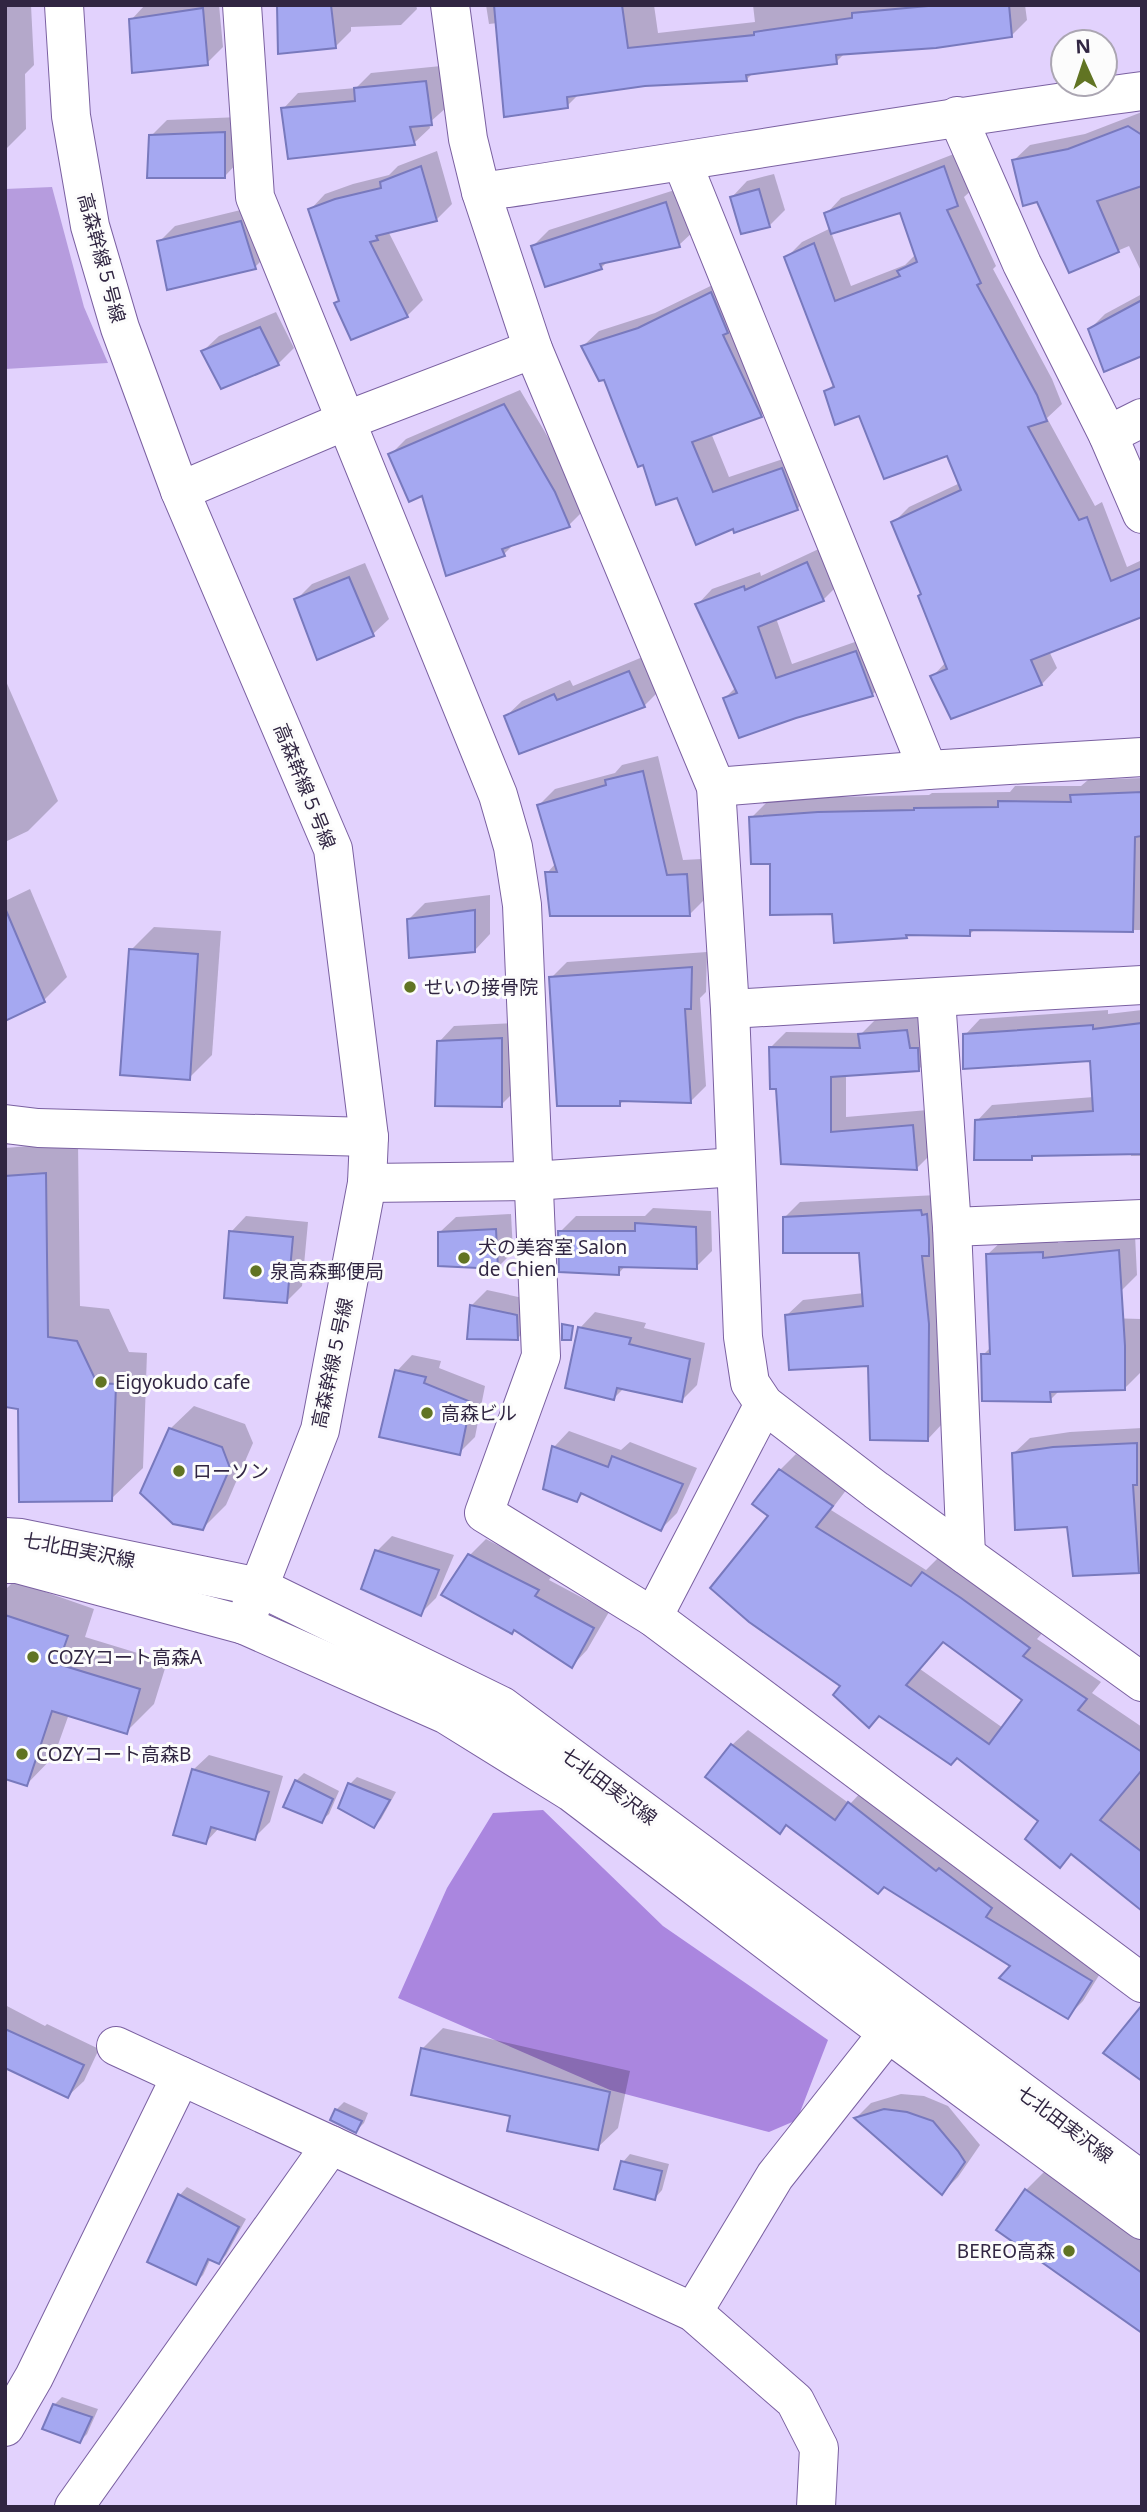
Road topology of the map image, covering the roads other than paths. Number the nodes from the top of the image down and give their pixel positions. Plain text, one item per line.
1 (64, 5) edge
2 (242, 5) edge
3 (450, 5) edge
4 (1142, 91) edge
5 (957, 116) junction
6 (682, 162) junction
7 (481, 192) junction
8 (533, 349) junction
9 (1142, 418) edge
10 (345, 422) junction
11 (1108, 435) junction
12 (180, 491) junction
13 (1142, 513) edge
14 (1142, 757) edge
15 (928, 770) junction
16 (716, 787) junction
17 (1142, 985) edge
18 (936, 999) junction
19 (730, 1009) junction
20 (5, 1125) edge
21 (369, 1137) junction
22 (736, 1167) junction
23 (533, 1181) junction
24 (366, 1183) junction
25 (1142, 1219) edge
26 (952, 1227) junction
27 (764, 1404) junction
28 (5, 1537) edge
29 (966, 1555) junction
30 (5, 1564) edge
31 (259, 1587) junction
32 (653, 1617) junction
33 (244, 1625) junction
34 (1142, 1682) edge
35 (1139, 1977) edge
36 (888, 2034) junction
37 (116, 2046) dead end
38 (181, 2076) junction
39 (331, 2145) junction
40 (1142, 2181) edge
41 (1142, 2220) edge
42 (693, 2312) junction
43 (5, 2427) edge
44 (74, 2507) edge
45 (816, 2507) edge

1 - 12 street, 高森幹線５号線
2 - 10 street
3 - 7 street
4 - 5 street
5 - 6 street
5 - 11 street
6 - 7 street
6 - 15 street
7 - 8 street
8 - 10 street
8 - 16 street
9 - 11 street
10 - 12 street
10 - 23 street
11 - 13 street
12 - 21 street, 高森幹線５号線
14 - 15 street
15 - 16 street
16 - 19 street
17 - 18 street
18 - 19 street
18 - 26 street
19 - 22 street
20 - 21 street
21 - 24 street, 高森幹線５号線
22 - 23 street
22 - 27 street
23 - 24 street
23 - 32 street
24 - 31 street, 高森幹線５号線
25 - 26 street
26 - 29 street
27 - 29 street
27 - 32 street
28 - 31 street, 七北田実沢線
29 - 34 street
30 - 33 street
31 - 33 street, 高森幹線５号線
31 - 40 street, 七北田実沢線
32 - 35 street
33 - 36 street
36 - 41 street
36 - 42 street
37 - 38 street
38 - 39 street
38 - 43 street
39 - 42 street
39 - 44 street
42 - 45 street

